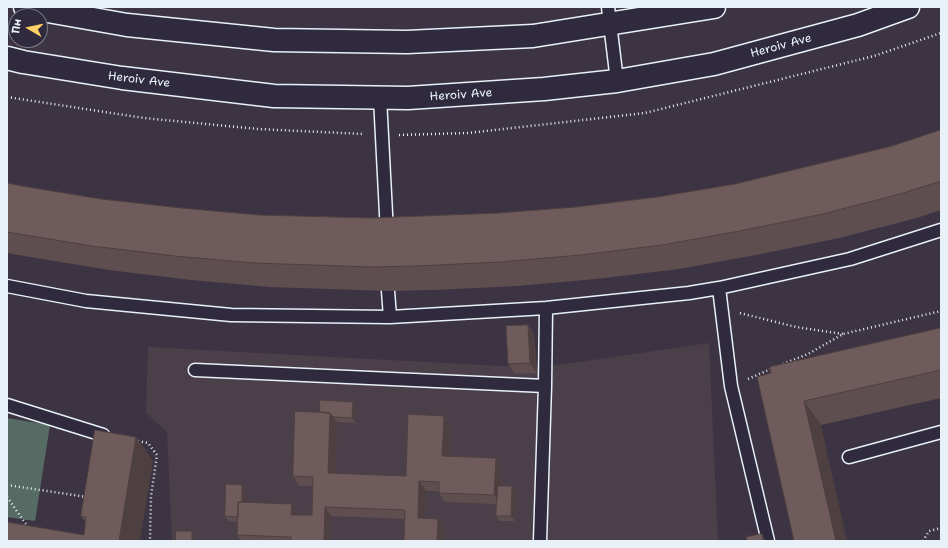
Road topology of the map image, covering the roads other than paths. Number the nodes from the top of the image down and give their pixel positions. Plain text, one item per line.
1 (25, 7) edge
2 (714, 7) edge
3 (908, 7) edge
4 (609, 16) edge
5 (7, 58) edge
6 (617, 81) junction
7 (380, 98) junction
8 (941, 230) edge
9 (388, 242) edge
10 (7, 286) edge
11 (719, 288) junction
12 (388, 291) edge
13 (546, 308) junction
14 (390, 317) junction
15 (195, 370) dead end
16 (545, 386) junction
17 (7, 405) edge
18 (941, 432) edge
19 (100, 449) edge
20 (849, 457) dead end
21 (540, 541) edge
22 (768, 541) edge

1 - 4 main road
2 - 4 main road
3 - 6 main road, Heroiv Ave
4 - 6 lane
5 - 7 main road, Heroiv Ave
6 - 7 main road, Heroiv Ave
7 - 9 lane
8 - 11 lane
10 - 14 lane
11 - 13 lane
11 - 22 lane
12 - 14 lane
13 - 14 lane
13 - 16 lane
15 - 16 lane
16 - 21 lane
17 - 19 lane
18 - 20 lane

